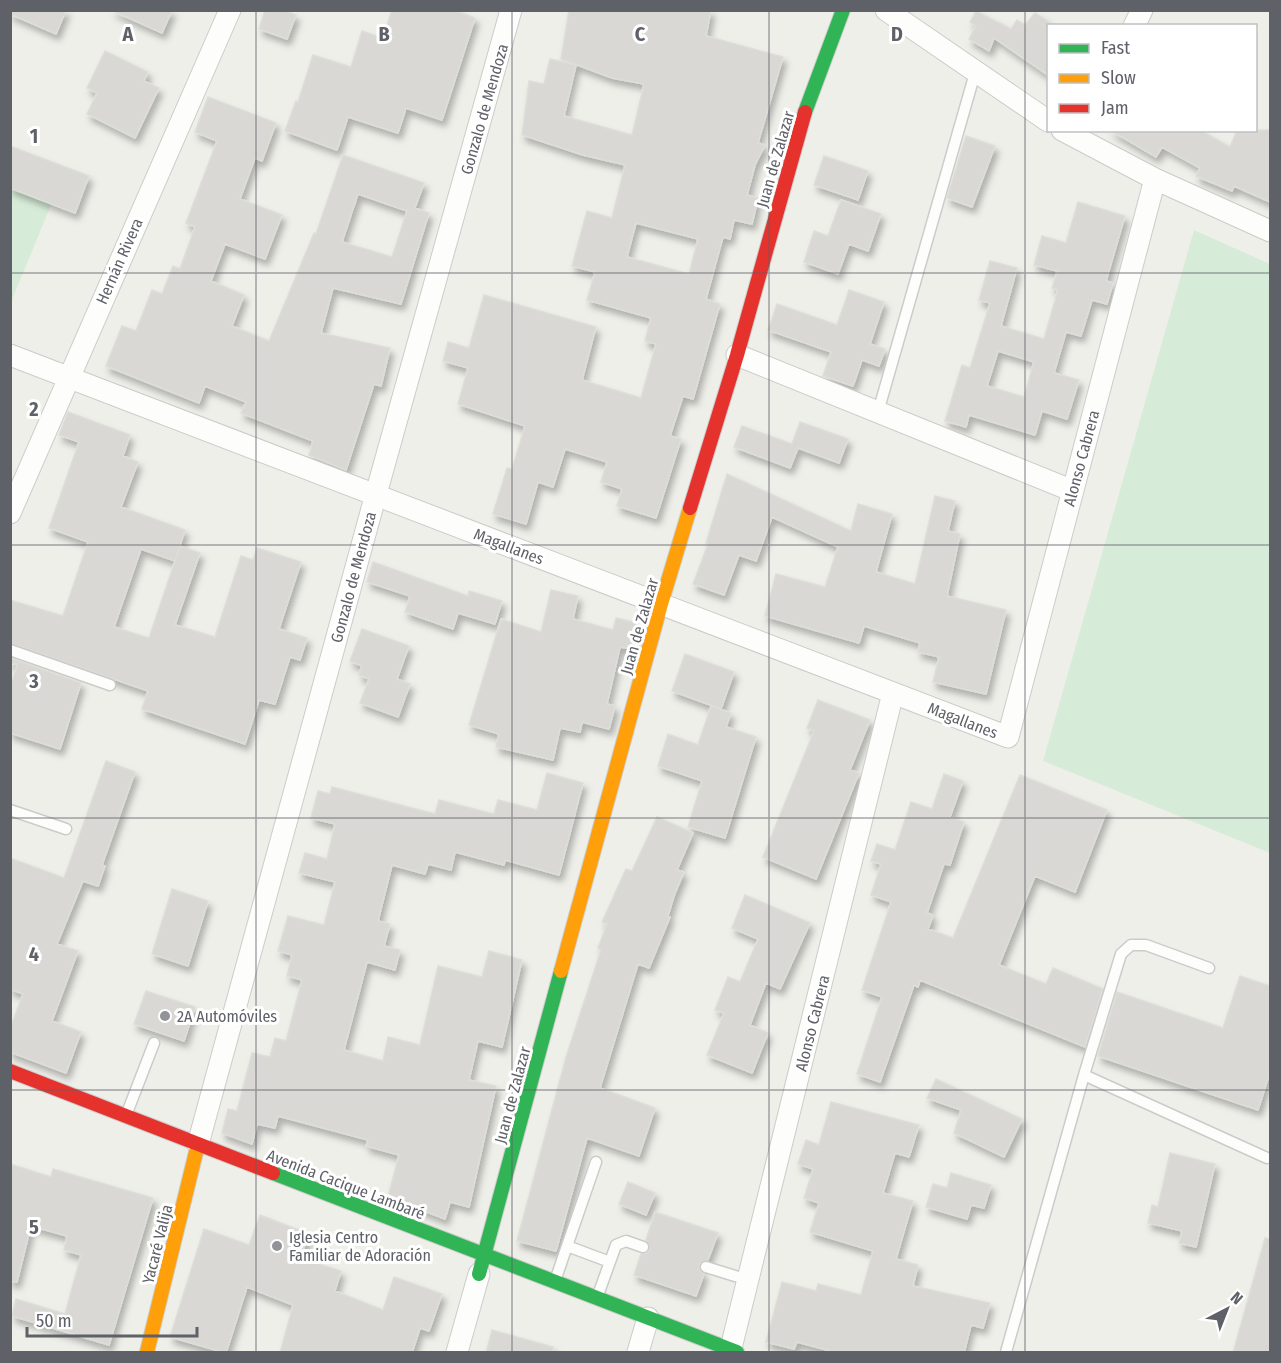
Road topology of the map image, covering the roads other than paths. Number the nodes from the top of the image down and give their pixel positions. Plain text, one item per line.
1 (230, 10) edge
2 (512, 10) edge
3 (843, 10) edge
4 (886, 10) edge
5 (1142, 10) edge
6 (1135, 24) edge
7 (975, 74) junction
8 (1047, 121) edge
9 (1074, 134) edge
10 (1155, 179) junction
11 (1270, 231) edge
12 (10, 355) edge
13 (737, 355) junction
14 (68, 377) junction
15 (878, 412) junction
16 (1073, 491) junction
17 (376, 495) junction
18 (10, 513) edge
19 (661, 604) junction
20 (10, 650) edge
21 (110, 685) dead end
22 (893, 693) junction
23 (1008, 737) joint
24 (10, 810) edge
25 (66, 829) dead end
26 (1209, 968) dead end
27 (154, 1043) dead end
28 (10, 1071) edge
29 (1084, 1075) junction
30 (126, 1116) junction
31 (1267, 1158) dead end
32 (195, 1159) junction
33 (596, 1162) dead end
34 (567, 1246) junction
35 (643, 1247) dead end
36 (610, 1262) junction
37 (706, 1267) dead end
38 (481, 1269) junction
39 (748, 1280) junction
40 (555, 1282) junction
41 (597, 1298) junction
42 (642, 1336) edge
43 (733, 1352) edge
44 (147, 1353) edge
45 (457, 1353) edge
46 (1006, 1353) edge

1 - 14 street, Hernán Rivera
2 - 17 street, Gonzalo de Mendoza
3 - 13 street, Juan de Zalazar
4 - 7 street
5 - 6 street
7 - 8 street
7 - 15 lane
9 - 10 street
10 - 11 street
10 - 16 street, Alonso Cabrera
12 - 14 street, Magallanes
13 - 15 street
13 - 19 street, Juan de Zalazar
14 - 17 street, Magallanes
14 - 18 street, Hernán Rivera
15 - 16 street
16 - 23 street, Alonso Cabrera
17 - 19 street, Magallanes
17 - 32 street, Gonzalo de Mendoza
19 - 22 street, Magallanes
19 - 38 street, Juan de Zalazar
20 - 21 lane
22 - 23 street, Magallanes
22 - 39 street, Alonso Cabrera
24 - 25 lane
26 - 29 lane
27 - 30 lane
28 - 30 street, Avenida Cacique Lambaré
29 - 31 lane
29 - 46 lane
30 - 32 street, Avenida Cacique Lambaré
32 - 38 street, Avenida Cacique Lambaré
32 - 44 street, Yacaré Valija
33 - 34 lane
34 - 36 lane
34 - 40 lane
35 - 36 lane
36 - 41 lane
37 - 39 lane
38 - 40 street, Avenida Cacique Lambaré
38 - 45 street
39 - 43 street, Alonso Cabrera
40 - 41 street, Avenida Cacique Lambaré
41 - 42 street, Avenida Cacique Lambaré
42 - 43 street, Avenida Cacique Lambaré

